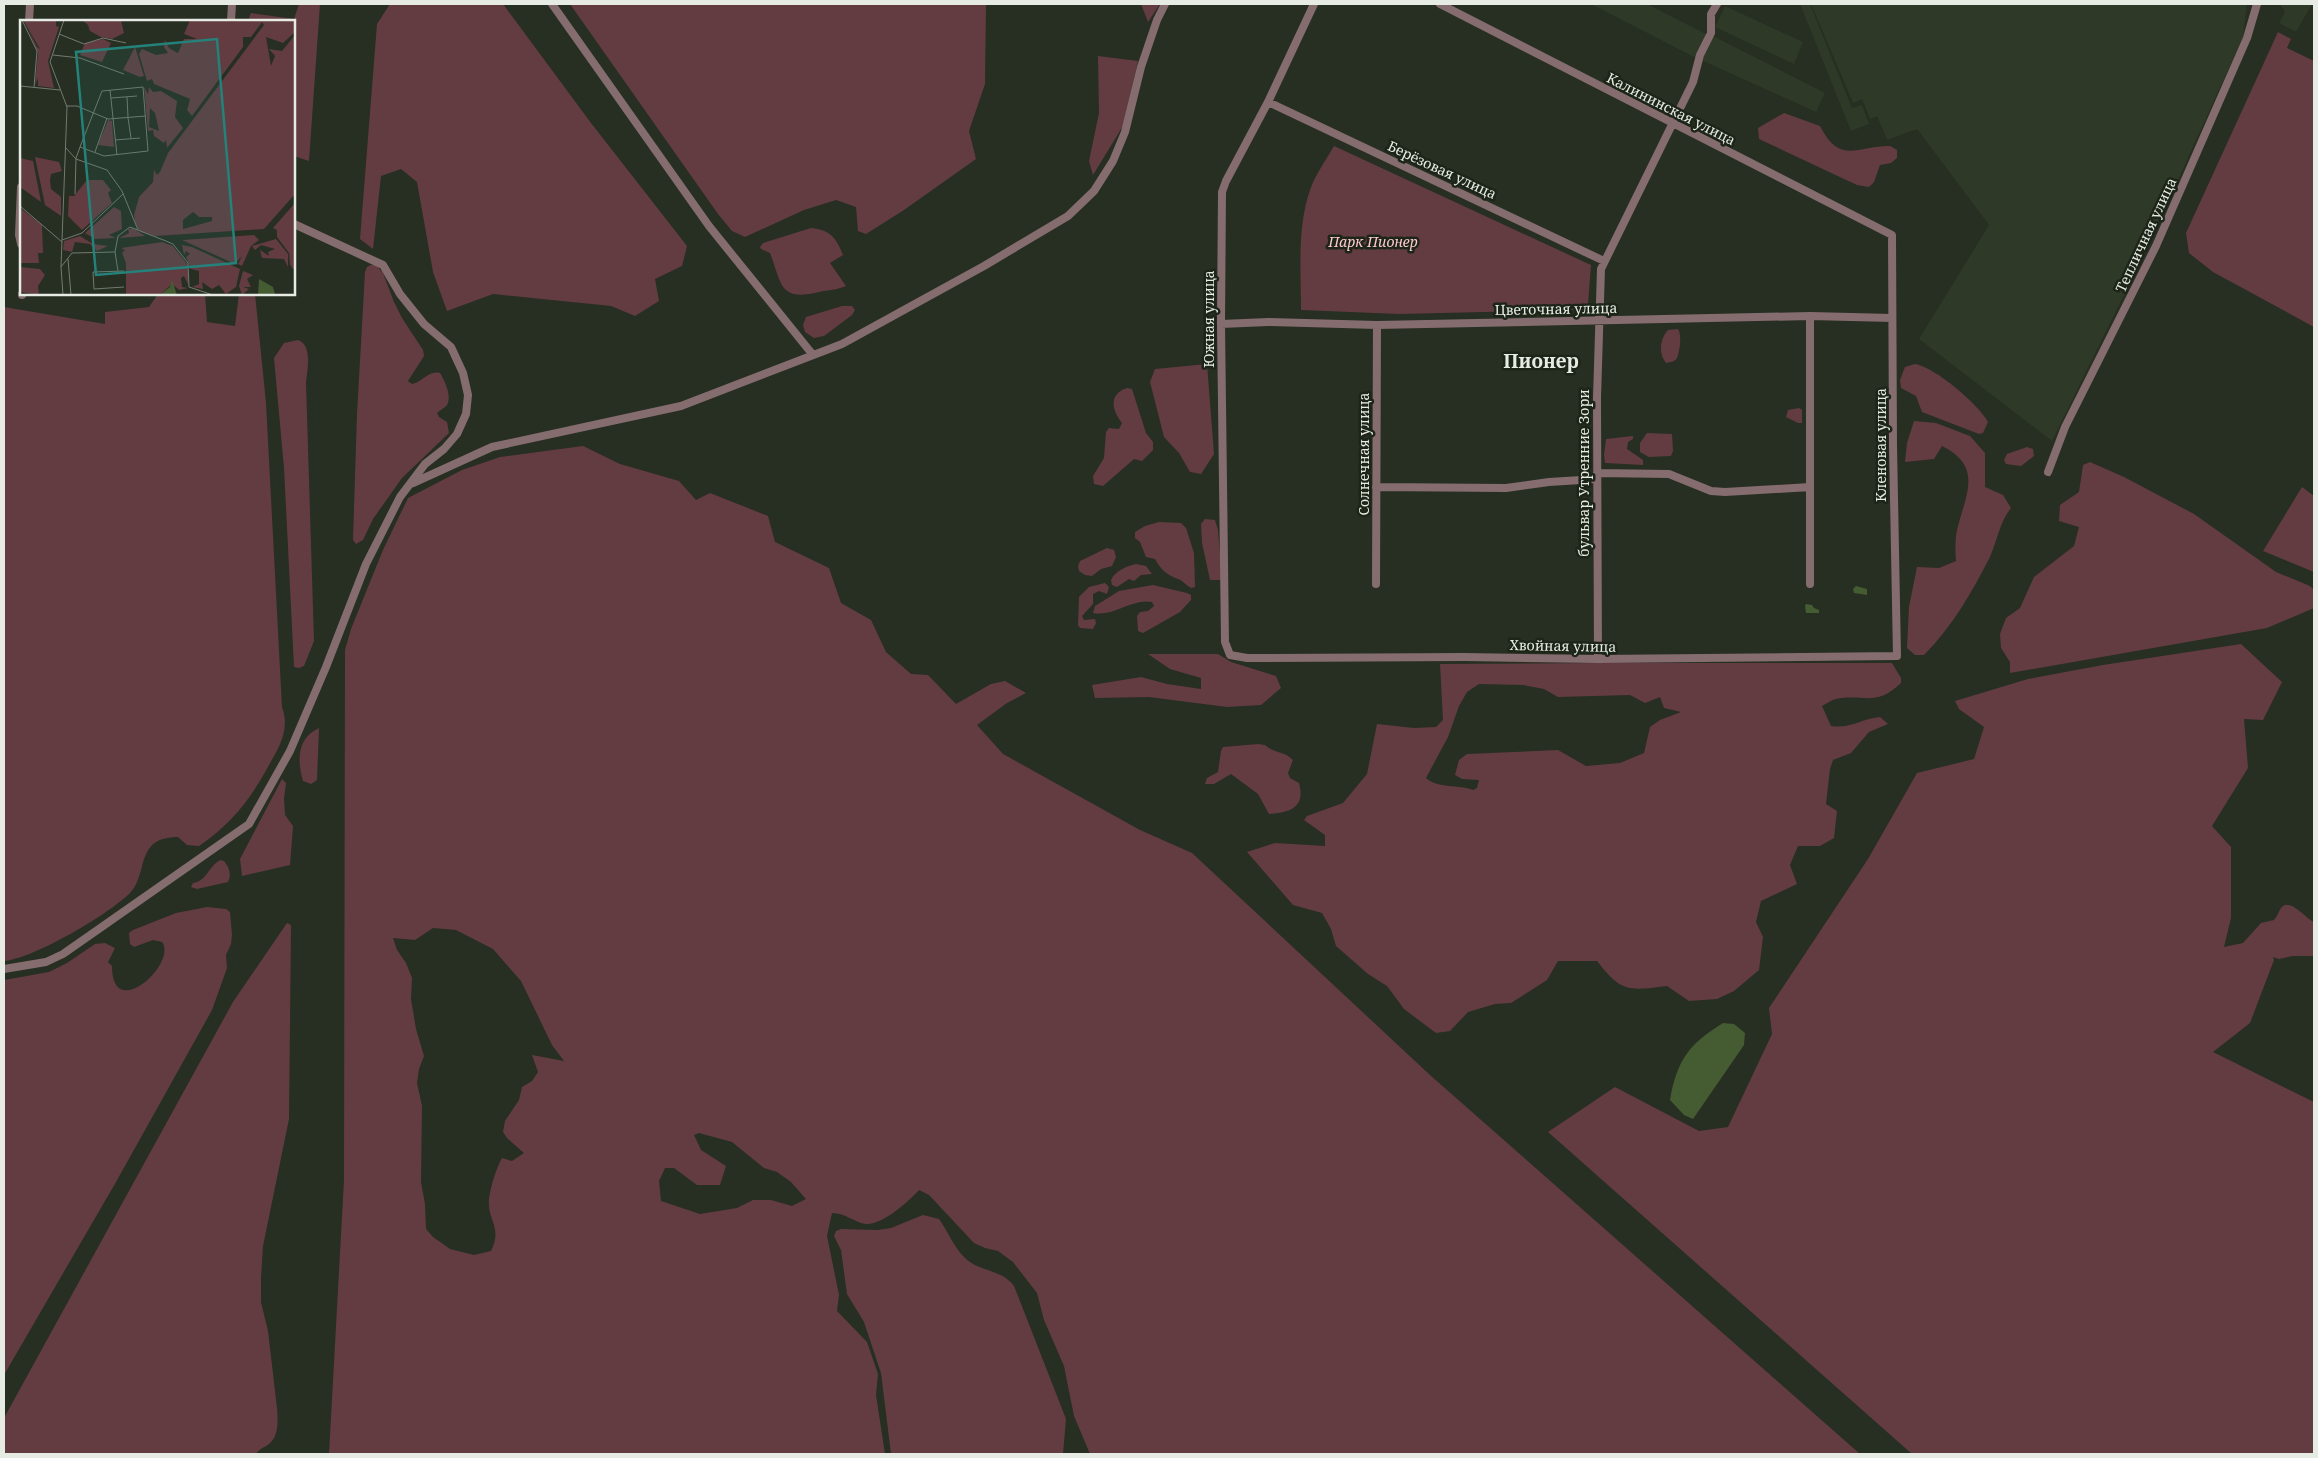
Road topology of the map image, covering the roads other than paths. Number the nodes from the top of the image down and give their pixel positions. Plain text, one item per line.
1 (30, 4) edge
2 (232, 4) edge
3 (552, 4) edge
4 (1165, 4) edge
5 (1314, 4) edge
6 (1440, 4) edge
7 (1717, 4) edge
8 (2257, 4) edge
9 (29, 20) edge
10 (231, 20) edge
11 (1268, 102) junction
12 (1674, 125) junction
13 (295, 224) edge
14 (1892, 235) joint
15 (1604, 261) junction
16 (1810, 316) junction
17 (1892, 318) junction
18 (1598, 320) junction
19 (1221, 324) junction
20 (1377, 325) junction
21 (813, 355) junction
22 (2048, 472) dead end
23 (1597, 476) junction
24 (410, 484) junction
25 (1376, 487) junction
26 (1810, 487) junction
27 (1376, 584) dead end
28 (1810, 584) dead end
29 (1230, 654) joint
30 (1897, 656) joint
31 (1598, 659) junction
32 (4, 969) edge

1 - 9 street
2 - 10 street
3 - 21 street
4 - 21 street
5 - 11 street, Южная улица
6 - 12 street, Калининская улица
7 - 12 street, бульвар Утренние Зори
8 - 22 street, Тепличная улица
11 - 15 street, Берёзовая улица
11 - 19 street, Южная улица
12 - 14 street, Калининская улица
12 - 15 street, бульвар Утренние Зори
13 - 24 street
14 - 17 street, Кленовая улица
15 - 18 street, бульвар Утренние Зори
16 - 17 street, Цветочная улица
16 - 18 street, Цветочная улица
16 - 26 street
17 - 30 street, Кленовая улица
18 - 20 street, Цветочная улица
18 - 23 street, бульвар Утренние Зори
19 - 20 street, Цветочная улица
19 - 29 street, Южная улица
20 - 25 street, Солнечная улица
21 - 24 street
23 - 25 street
23 - 26 street
23 - 31 street, бульвар Утренние Зори
24 - 32 street
25 - 27 street, Солнечная улица
26 - 28 street
29 - 31 street, Хвойная улица
30 - 31 street, Хвойная улица

